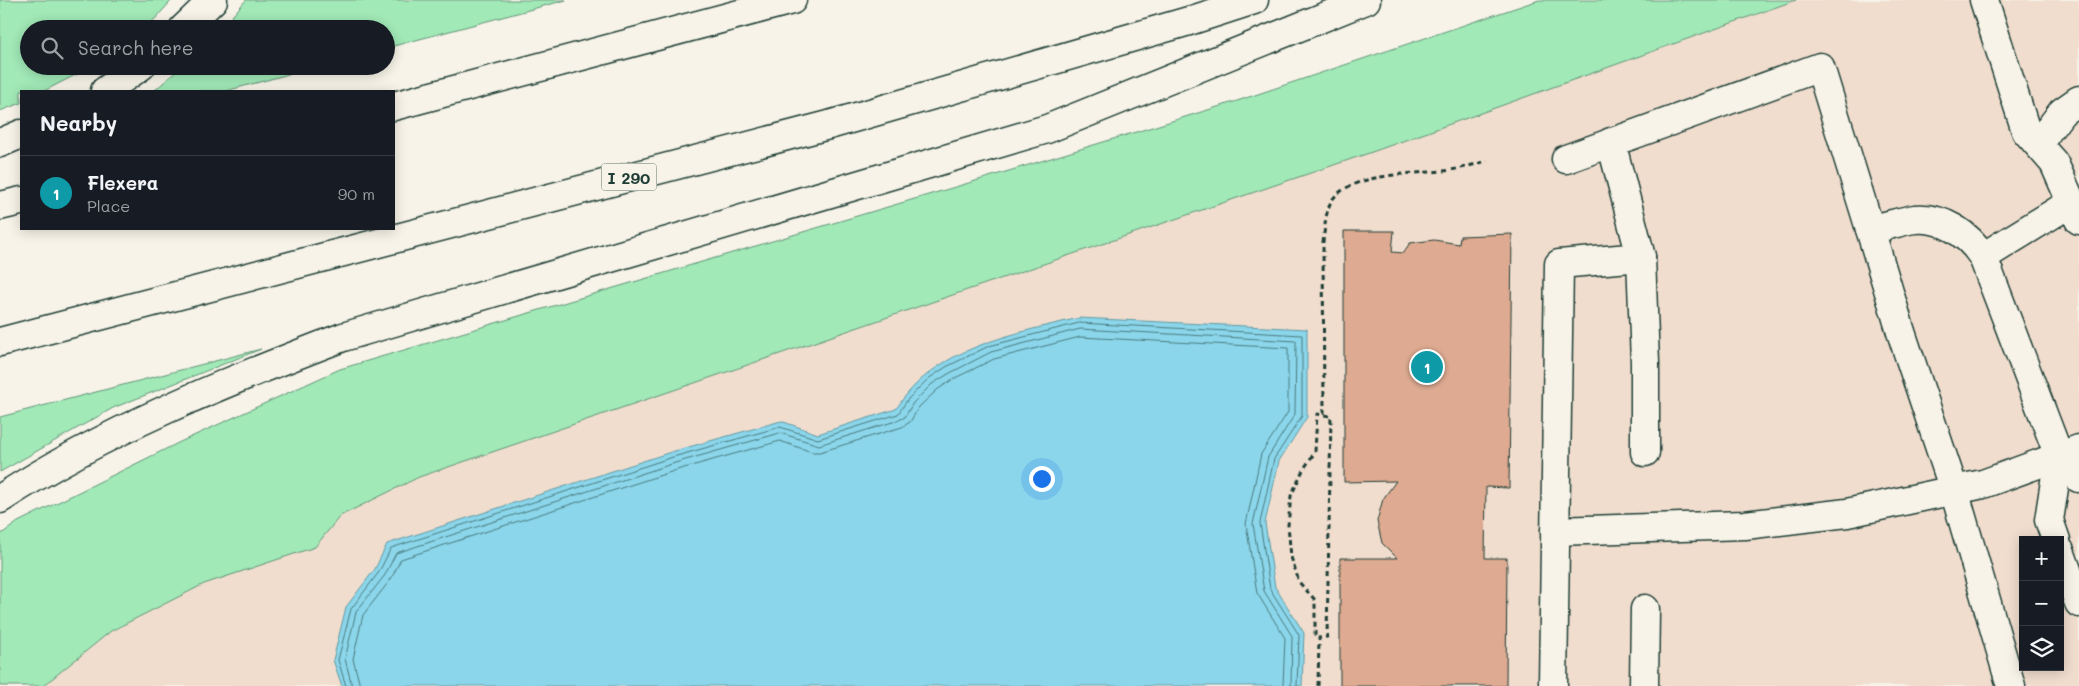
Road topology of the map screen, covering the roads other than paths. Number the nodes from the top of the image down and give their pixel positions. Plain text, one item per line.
1 (212, 0) edge
2 (792, 0) edge
3 (1254, 0) edge
4 (1366, 0) edge
5 (1984, 0) edge
6 (192, 20) edge
7 (128, 75) edge
8 (106, 90) edge
9 (2079, 100) edge
10 (395, 106) edge
11 (20, 134) edge
12 (1610, 142) junction
13 (0, 143) edge
14 (2038, 144) junction
15 (1566, 159) dead end
16 (20, 201) edge
17 (0, 206) edge
18 (2076, 211) edge
19 (1870, 229) junction
20 (1641, 257) junction
21 (1982, 257) junction
22 (0, 342) edge
23 (1645, 452) dead end
24 (2069, 452) edge
25 (2079, 478) edge
26 (1954, 490) junction
27 (0, 499) edge
28 (1555, 531) junction
29 (2055, 536) edge
30 (2064, 562) edge
31 (2079, 603) edge
32 (1645, 609) dead end
33 (1553, 686) edge
34 (1644, 686) edge
35 (2011, 686) edge

1 - 6 main road
2 - 10 main road
3 - 22 main road, I 290
4 - 27 main road
5 - 14 main road
7 - 8 main road
9 - 14 main road
11 - 13 main road
12 - 15 main road
12 - 19 main road
12 - 20 main road
14 - 18 main road
16 - 17 main road
18 - 21 main road
19 - 21 main road
19 - 26 main road
20 - 23 main road
20 - 28 main road
21 - 24 main road
24 - 25 main road
24 - 26 main road
24 - 29 main road
26 - 28 main road
26 - 35 main road
28 - 33 main road
30 - 31 main road
32 - 34 main road

